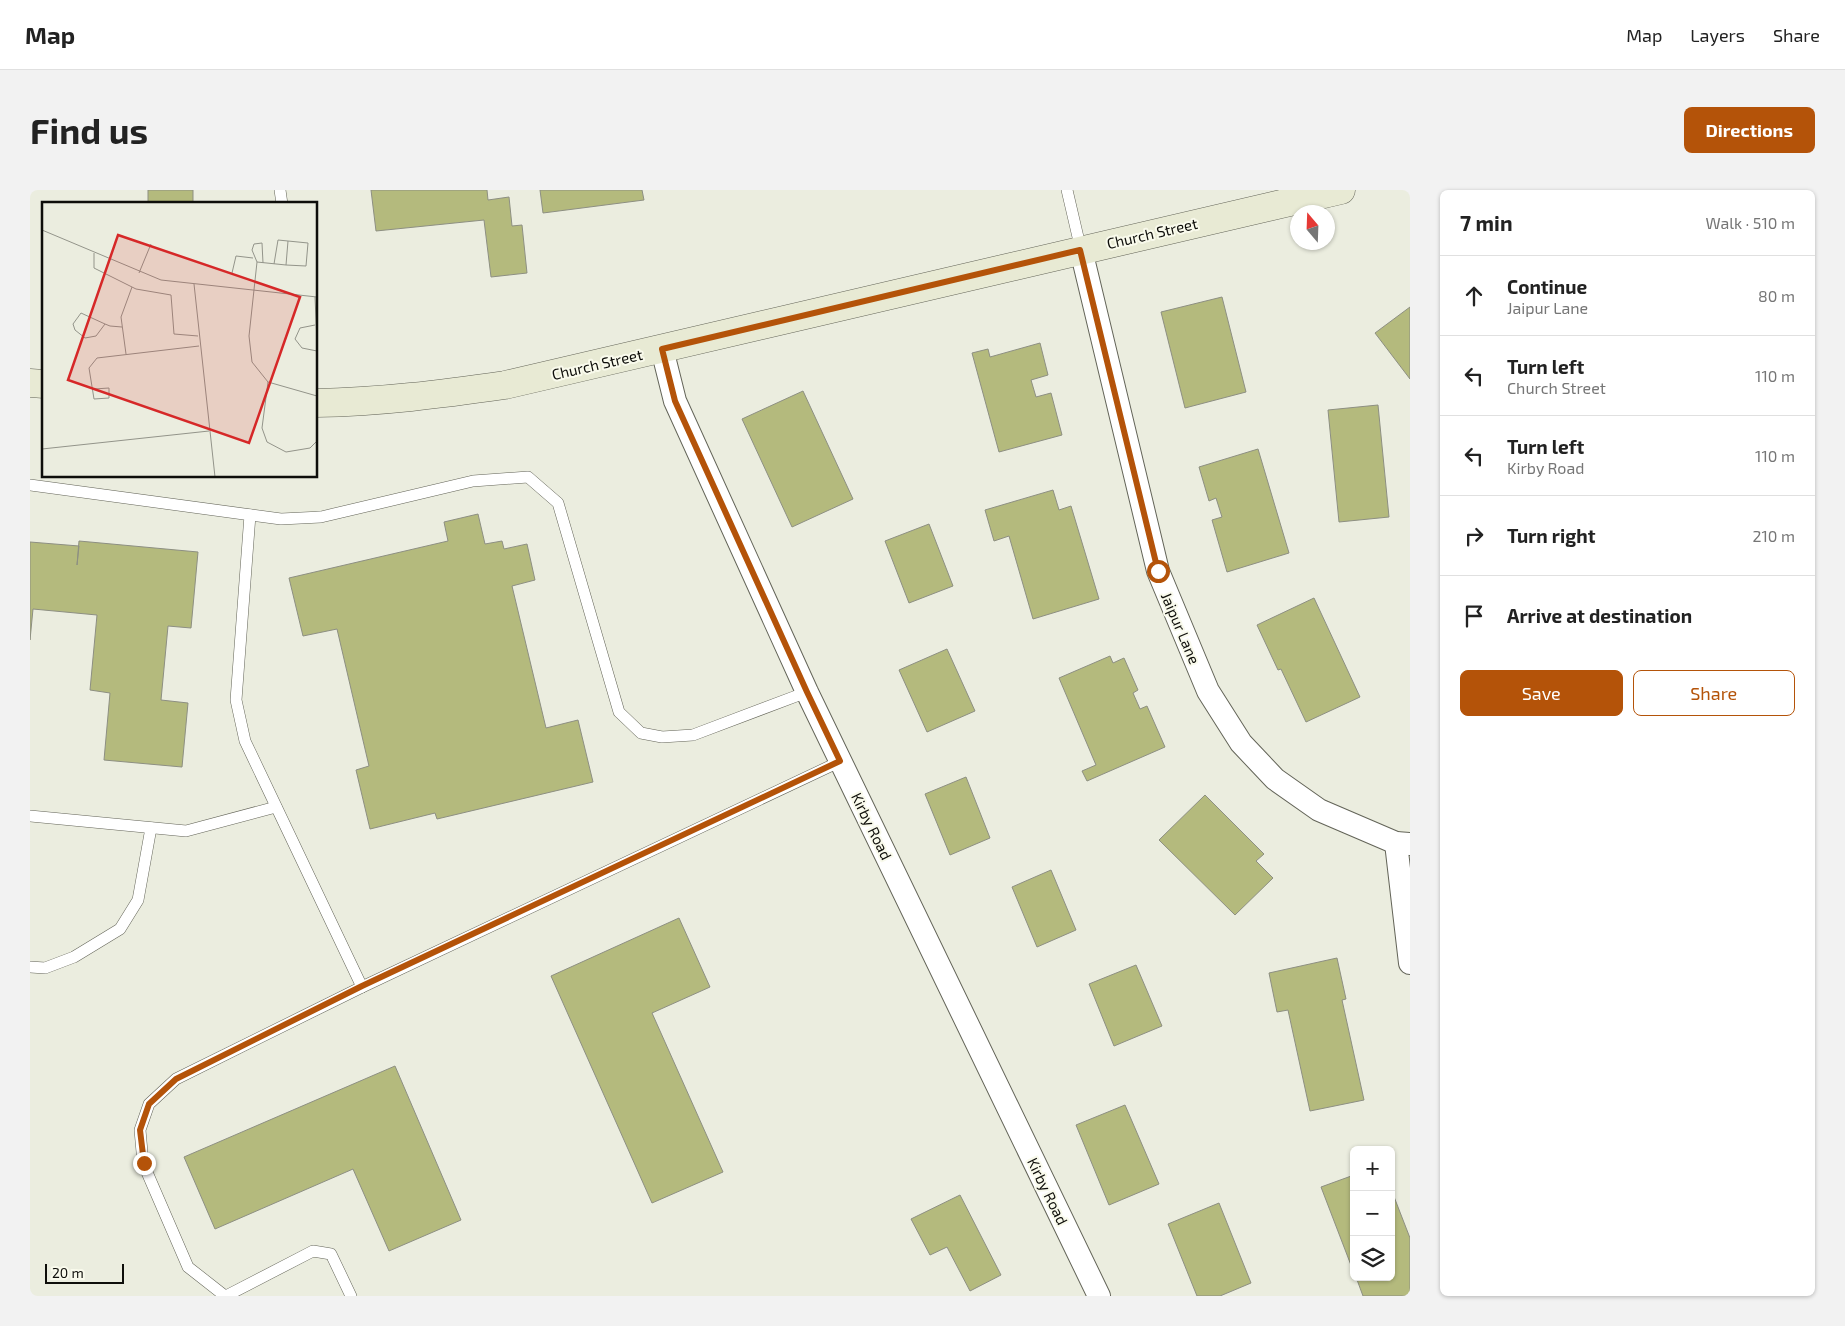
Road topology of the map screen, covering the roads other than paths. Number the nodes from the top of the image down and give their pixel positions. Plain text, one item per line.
1 (1067, 190) edge
2 (1341, 190) edge
3 (1080, 250) junction
4 (662, 349) junction
5 (318, 402) edge
6 (30, 485) edge
7 (250, 515) junction
8 (807, 692) junction
9 (840, 761) junction
10 (276, 806) junction
11 (30, 816) edge
12 (151, 828) junction
13 (1403, 843) edge
14 (1410, 963) edge
15 (30, 968) edge
16 (362, 986) junction
17 (226, 1296) edge
18 (352, 1296) edge
19 (1099, 1296) edge

1 - 3 lane
2 - 3 main road, Church Street
3 - 4 main road, Church Street
3 - 13 street, Jaipur Lane
4 - 5 main road, Church Street
4 - 8 street, Kirby Road
6 - 7 lane
7 - 8 lane
7 - 10 lane
8 - 9 street, Kirby Road
9 - 16 lane
9 - 19 street, Kirby Road
10 - 12 lane
10 - 16 lane
11 - 12 lane
12 - 15 lane
13 - 14 street
16 - 17 lane
17 - 18 lane

